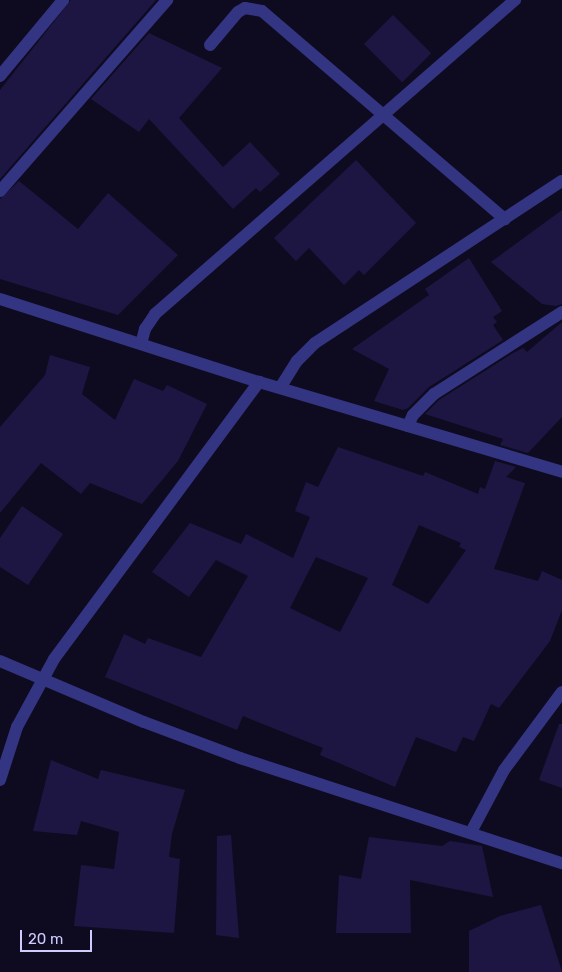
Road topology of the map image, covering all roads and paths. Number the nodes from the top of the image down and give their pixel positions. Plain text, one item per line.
1 (63, 0) edge
2 (167, 0) edge
3 (515, 0) edge
4 (210, 45) dead end
5 (0, 76) edge
6 (384, 115) junction
7 (562, 182) edge
8 (0, 191) edge
9 (505, 219) junction
10 (0, 299) edge
11 (562, 312) edge
12 (141, 344) junction
13 (259, 382) junction
14 (280, 388) junction
15 (408, 426) junction
16 (560, 469) edge
17 (0, 661) edge
18 (41, 680) junction
19 (562, 692) edge
20 (0, 780) edge
21 (471, 832) junction
22 (562, 863) edge

1 - 5 street
2 - 8 street
3 - 6 street
4 - 6 street
6 - 9 street
6 - 12 street
7 - 9 street
9 - 14 street
10 - 12 street
11 - 15 street
12 - 13 street
13 - 14 street
13 - 18 street
14 - 15 street
15 - 16 street
17 - 18 street
18 - 20 street
18 - 21 street
19 - 21 street
21 - 22 street

